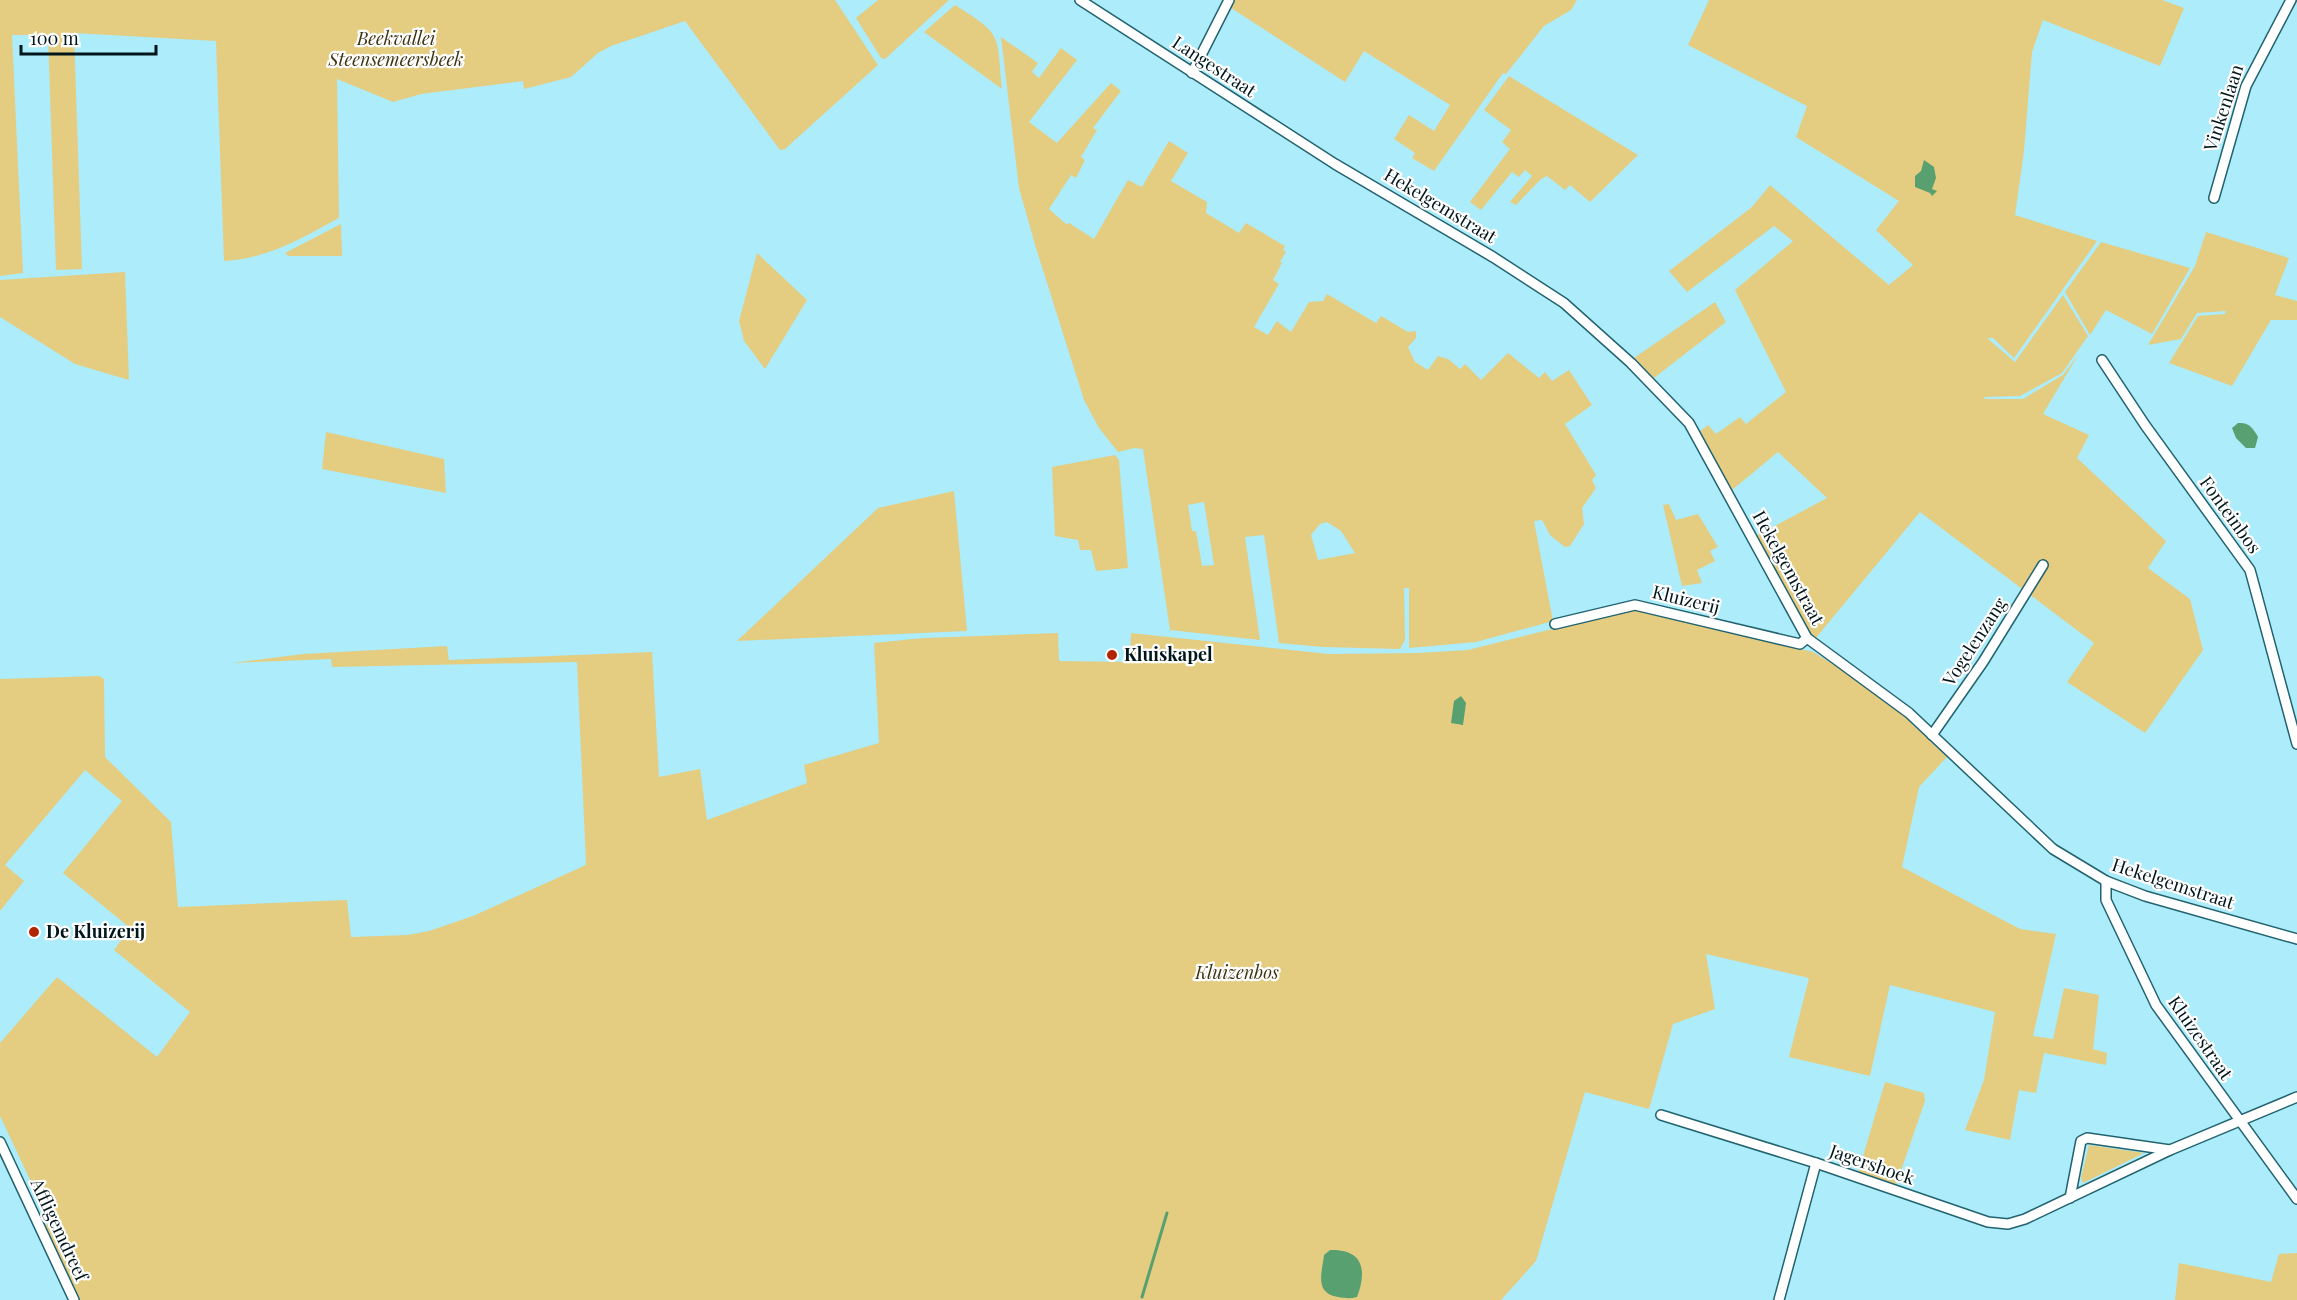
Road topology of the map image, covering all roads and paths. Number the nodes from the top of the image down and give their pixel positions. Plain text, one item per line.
1 (1080, 0) edge
2 (1228, 0) edge
3 (2291, 0) edge
4 (1192, 73) junction
5 (1331, 161) joint
6 (2214, 198) dead end
7 (2103, 360) dead end
8 (2043, 564) dead end
9 (1555, 624) dead end
10 (1807, 638) junction
11 (1932, 735) junction
12 (2297, 744) edge
13 (2106, 881) junction
14 (2297, 939) edge
15 (2297, 1097) edge
16 (1661, 1115) dead end
17 (2239, 1121) junction
18 (0, 1142) edge
19 (2170, 1150) junction
20 (1816, 1163) junction
21 (2070, 1198) junction
22 (2297, 1198) edge
23 (74, 1300) edge
24 (1779, 1300) edge

1 - 4 street, Langestraat
2 - 4 street
3 - 6 street, Vinkenlaan
4 - 5 street, Langestraat
5 - 10 street, Hekelgemstraat
7 - 12 street, Fonteinbos
8 - 11 street, Vogelenzang
9 - 10 street, Kluizerij
10 - 11 street, Hekelgemstraat
11 - 13 street, Hekelgemstraat
13 - 14 street, Hekelgemstraat
13 - 17 street, Kluizestraat
15 - 17 street, Jagershoek
16 - 20 street, Jagershoek
17 - 19 street, Jagershoek
17 - 22 street, Kluizestraat
18 - 23 street, Affligemdreef
19 - 21 street, Jagershoek
19 - 21 street
20 - 21 street, Jagershoek
20 - 24 street

